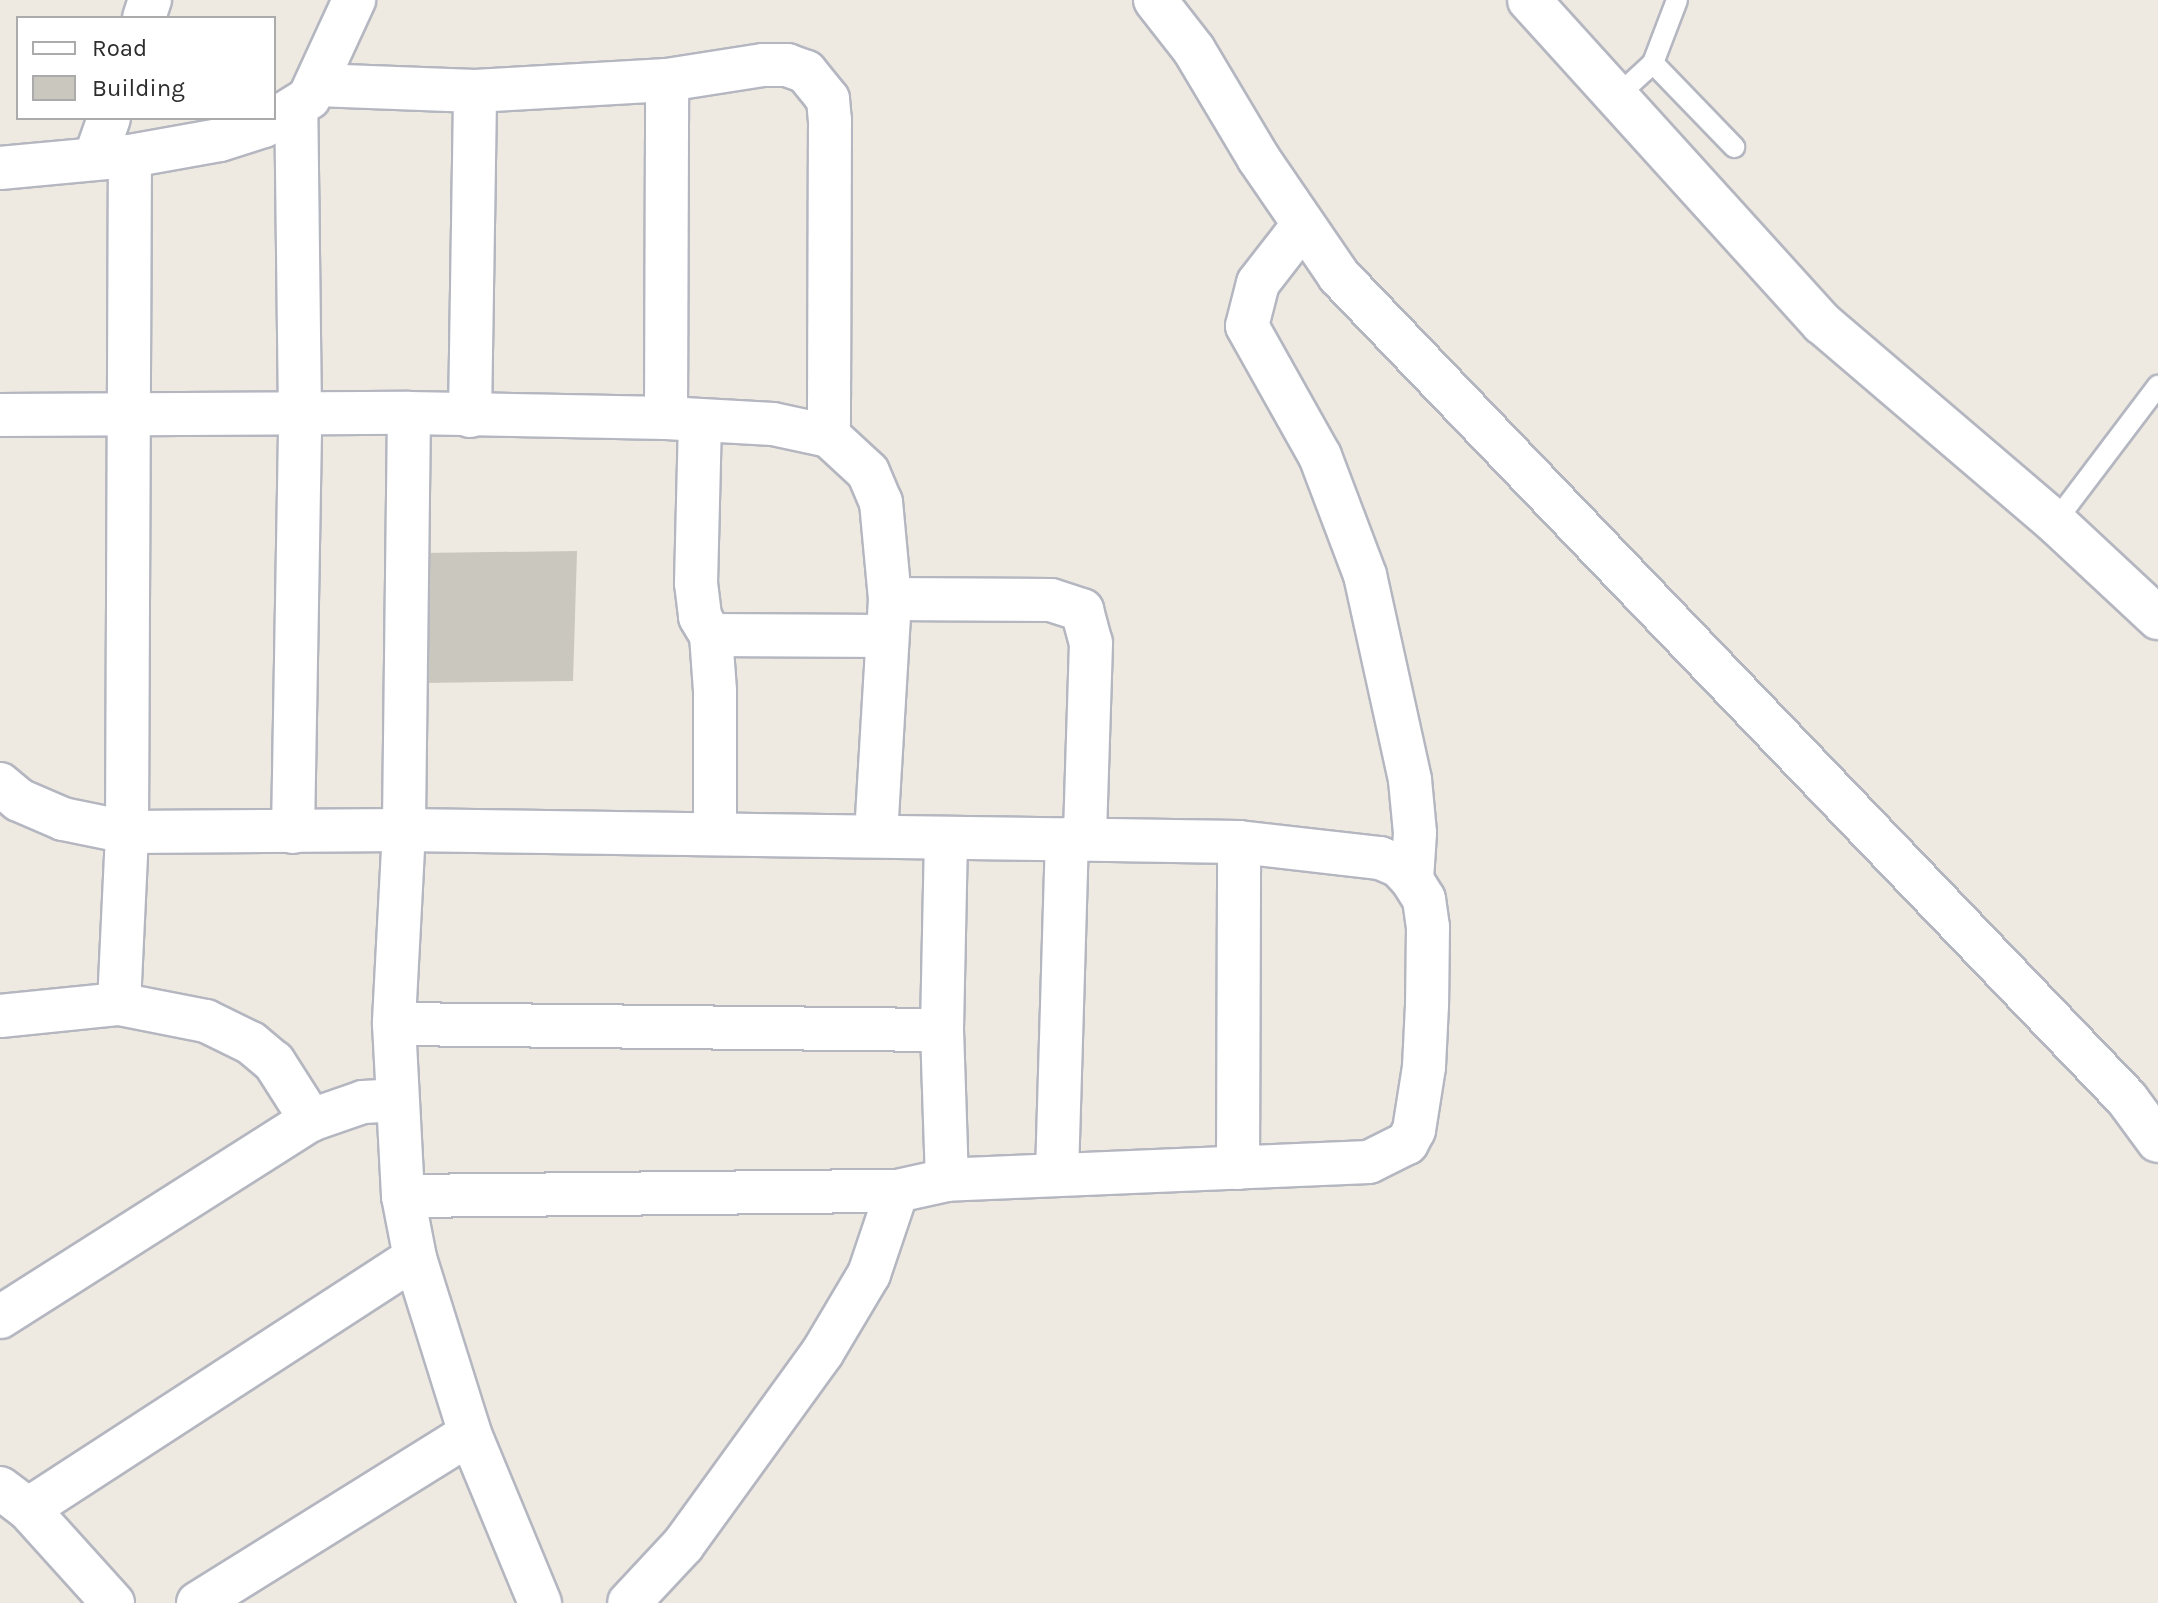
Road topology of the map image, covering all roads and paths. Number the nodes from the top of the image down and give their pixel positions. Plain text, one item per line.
1 (354, 0) edge
2 (1155, 0) edge
3 (1529, 0) edge
4 (1677, 0) edge
5 (1653, 63) junction
6 (667, 80) junction
7 (475, 91) junction
8 (306, 97) junction
9 (1614, 99) junction
10 (276, 118) edge
11 (109, 120) edge
12 (273, 120) edge
13 (1734, 147) dead end
14 (112, 157) junction
15 (0, 168) edge
16 (1303, 225) junction
17 (2158, 386) edge
18 (409, 413) junction
19 (129, 414) junction
20 (0, 415) edge
21 (300, 415) junction
22 (470, 416) junction
23 (683, 419) junction
24 (829, 436) junction
25 (2055, 522) junction
26 (889, 617) junction
27 (2158, 618) edge
28 (711, 635) junction
29 (0, 784) edge
30 (404, 830) junction
31 (127, 832) junction
32 (293, 832) junction
33 (715, 834) junction
34 (876, 835) junction
35 (946, 838) junction
36 (1076, 839) junction
37 (1239, 842) junction
38 (1412, 880) junction
39 (119, 1004) junction
40 (0, 1016) edge
41 (394, 1024) junction
42 (942, 1030) junction
43 (396, 1100) junction
44 (311, 1120) junction
45 (2158, 1141) edge
46 (1238, 1168) junction
47 (1057, 1174) junction
48 (947, 1180) junction
49 (897, 1191) junction
50 (403, 1196) junction
51 (415, 1258) junction
52 (0, 1317) edge
53 (470, 1434) junction
54 (14, 1499) edge
55 (530, 1600) edge
56 (113, 1603) edge
57 (198, 1603) edge
58 (629, 1603) edge

1 - 8 street
2 - 16 street
3 - 9 street
4 - 5 lane
5 - 9 lane
5 - 13 lane
6 - 7 street
6 - 23 street
6 - 24 street
7 - 8 street
7 - 22 street
8 - 10 street
8 - 21 street
9 - 25 street
11 - 14 street
12 - 14 street
14 - 15 street
14 - 19 street
16 - 38 street
16 - 45 street
17 - 25 lane
18 - 21 street
18 - 22 street
18 - 30 street
19 - 20 street
19 - 21 street
19 - 31 street
21 - 32 street
22 - 23 street
23 - 24 street
23 - 28 street
24 - 26 street
25 - 27 street
26 - 28 street
26 - 34 street
26 - 36 street
28 - 33 street
29 - 31 street
30 - 32 street
30 - 33 street
30 - 41 street
31 - 32 street
31 - 39 street
33 - 34 street
34 - 35 street
35 - 36 street
35 - 42 street
36 - 37 street
36 - 47 street
37 - 38 street
37 - 46 street
38 - 46 street
39 - 40 street
39 - 44 street
41 - 42 street
41 - 43 street
42 - 48 street
43 - 44 street
43 - 50 street
44 - 52 street
46 - 47 street
47 - 48 street
48 - 49 street
49 - 50 street
49 - 58 street
50 - 51 street
51 - 53 street
51 - 54 street
53 - 55 street
53 - 57 street
54 - 56 street

